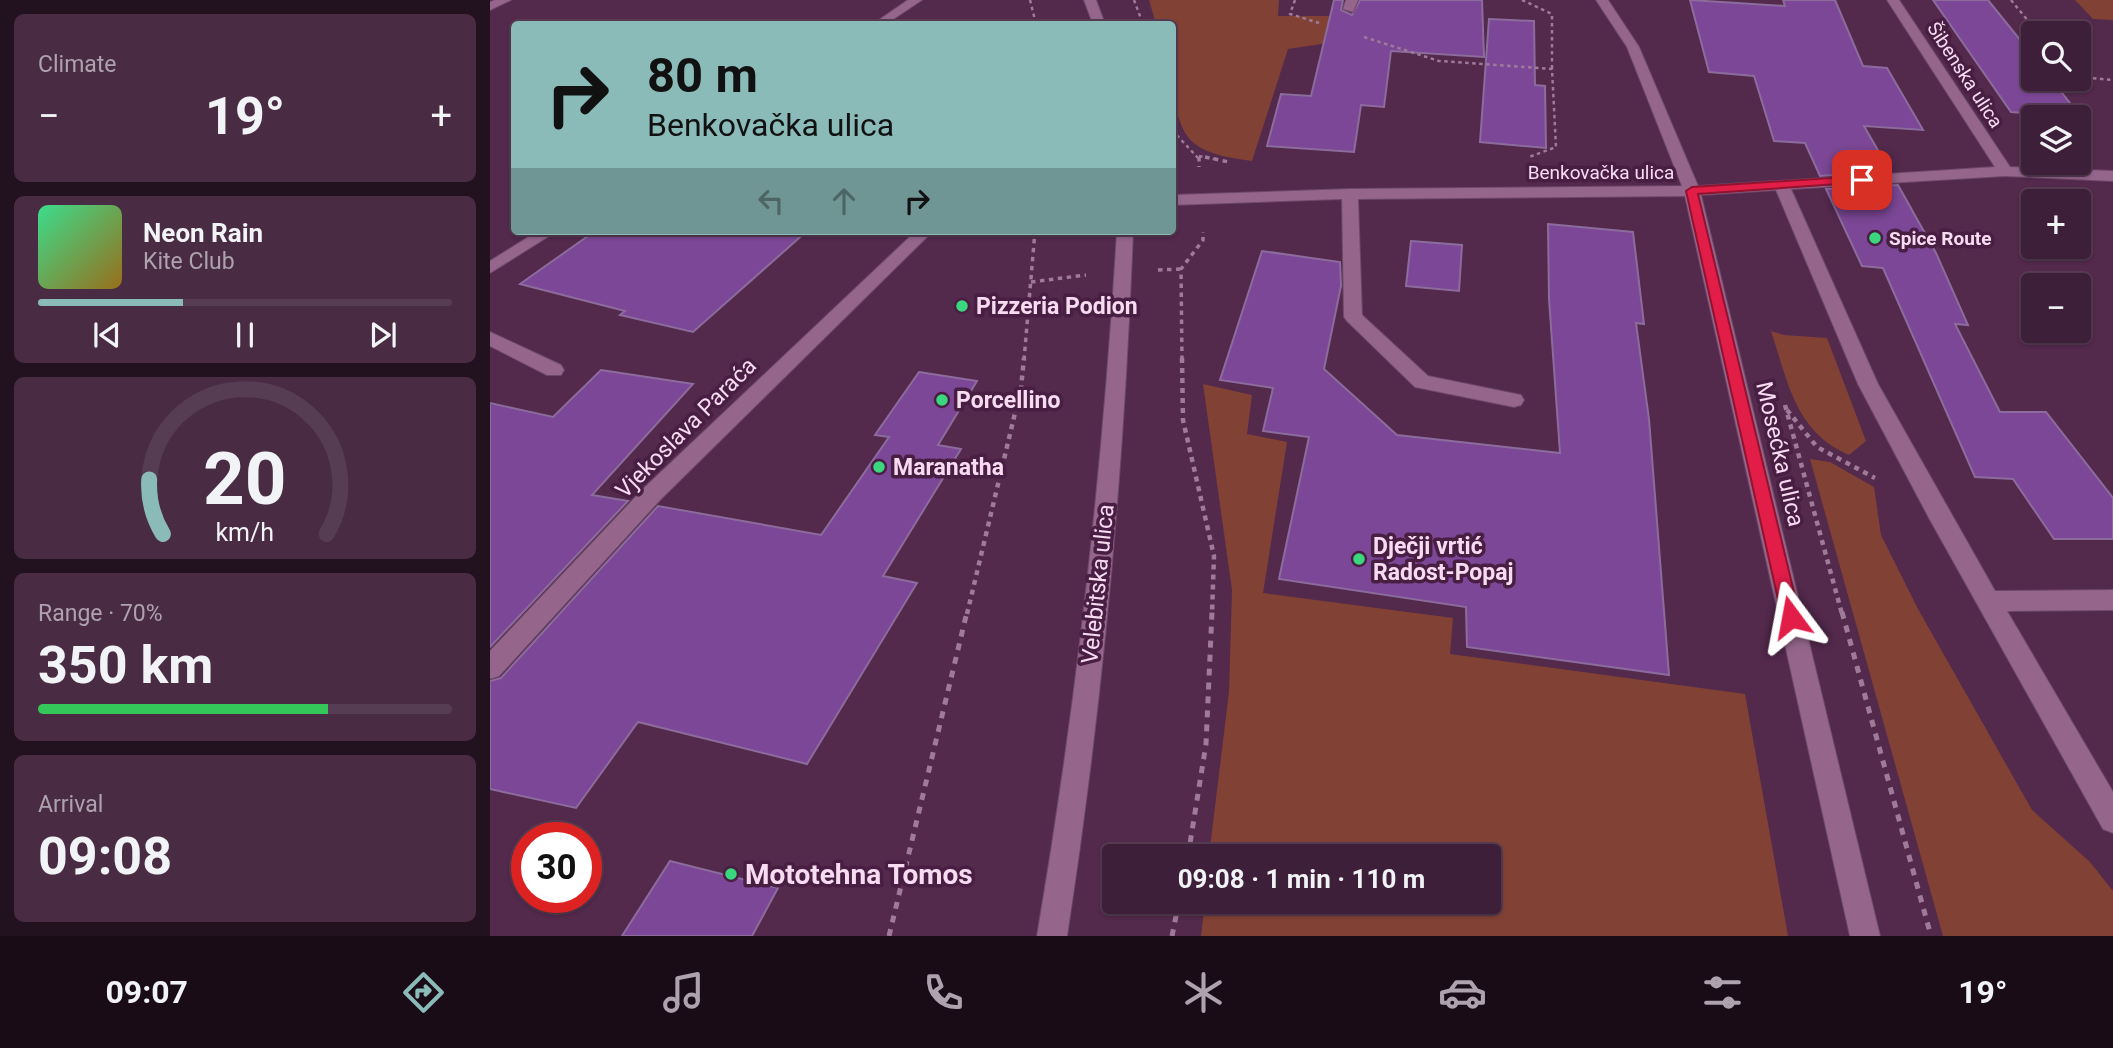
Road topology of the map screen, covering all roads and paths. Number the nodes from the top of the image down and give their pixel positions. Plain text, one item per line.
1 (505, 0) edge
2 (916, 0) edge
3 (1030, 0) edge
4 (1090, 0) edge
5 (1134, 0) edge
6 (1295, 0) edge
7 (1522, 0) edge
8 (1602, 0) edge
9 (1893, 0) edge
10 (2011, 0) edge
11 (490, 6) edge
12 (1290, 13) dead end
13 (883, 21) edge
14 (1035, 21) edge
15 (1098, 21) edge
16 (1142, 21) edge
17 (2028, 21) edge
18 (1409, 51) dead end
19 (1552, 69) junction
20 (2091, 78) edge
21 (2113, 80) edge
22 (1176, 135) edge
23 (2005, 171) junction
24 (2113, 176) edge
25 (1781, 184) junction
26 (1692, 191) junction
27 (1533, 192) junction
28 (1350, 194) junction
29 (1200, 197) junction
30 (1176, 200) edge
31 (543, 235) edge
32 (921, 235) edge
33 (1035, 235) edge
34 (1125, 235) edge
35 (490, 268) edge
36 (490, 338) edge
37 (554, 370) dead end
38 (1782, 395) dead end
39 (1514, 400) dead end
40 (1785, 408) junction
41 (1880, 481) dead end
42 (2113, 600) edge
43 (1989, 601) junction
44 (490, 668) edge
45 (2113, 819) edge
46 (1190, 844) edge
47 (1176, 914) edge
48 (889, 936) edge
49 (1052, 936) edge
50 (1172, 936) edge
51 (1865, 936) edge
52 (1930, 936) edge

1 - 11 street
2 - 13 street
3 - 14 path
4 - 15 street
5 - 16 path
6 - 12 path
7 - 19 path
8 - 26 street, Mosećka ulica
9 - 23 street, Šibenska ulica
10 - 17 path
18 - 19 path
19 - 27 path
20 - 21 path
22 - 29 path
23 - 24 street, Benkovačka ulica
23 - 25 street, Benkovačka ulica
25 - 26 street, Benkovačka ulica
25 - 43 street
26 - 27 street, Benkovačka ulica
26 - 51 street, Mosećka ulica
27 - 28 street, Benkovačka ulica
28 - 29 street, Benkovačka ulica
28 - 39 street
29 - 30 street, Benkovačka ulica
29 - 46 path
31 - 35 street
32 - 44 street, Vjekoslava Paraća
33 - 48 path
34 - 49 street, Velebitska ulica
36 - 37 street
38 - 40 path
40 - 41 path
40 - 52 path
42 - 43 street
43 - 45 street
47 - 50 path

